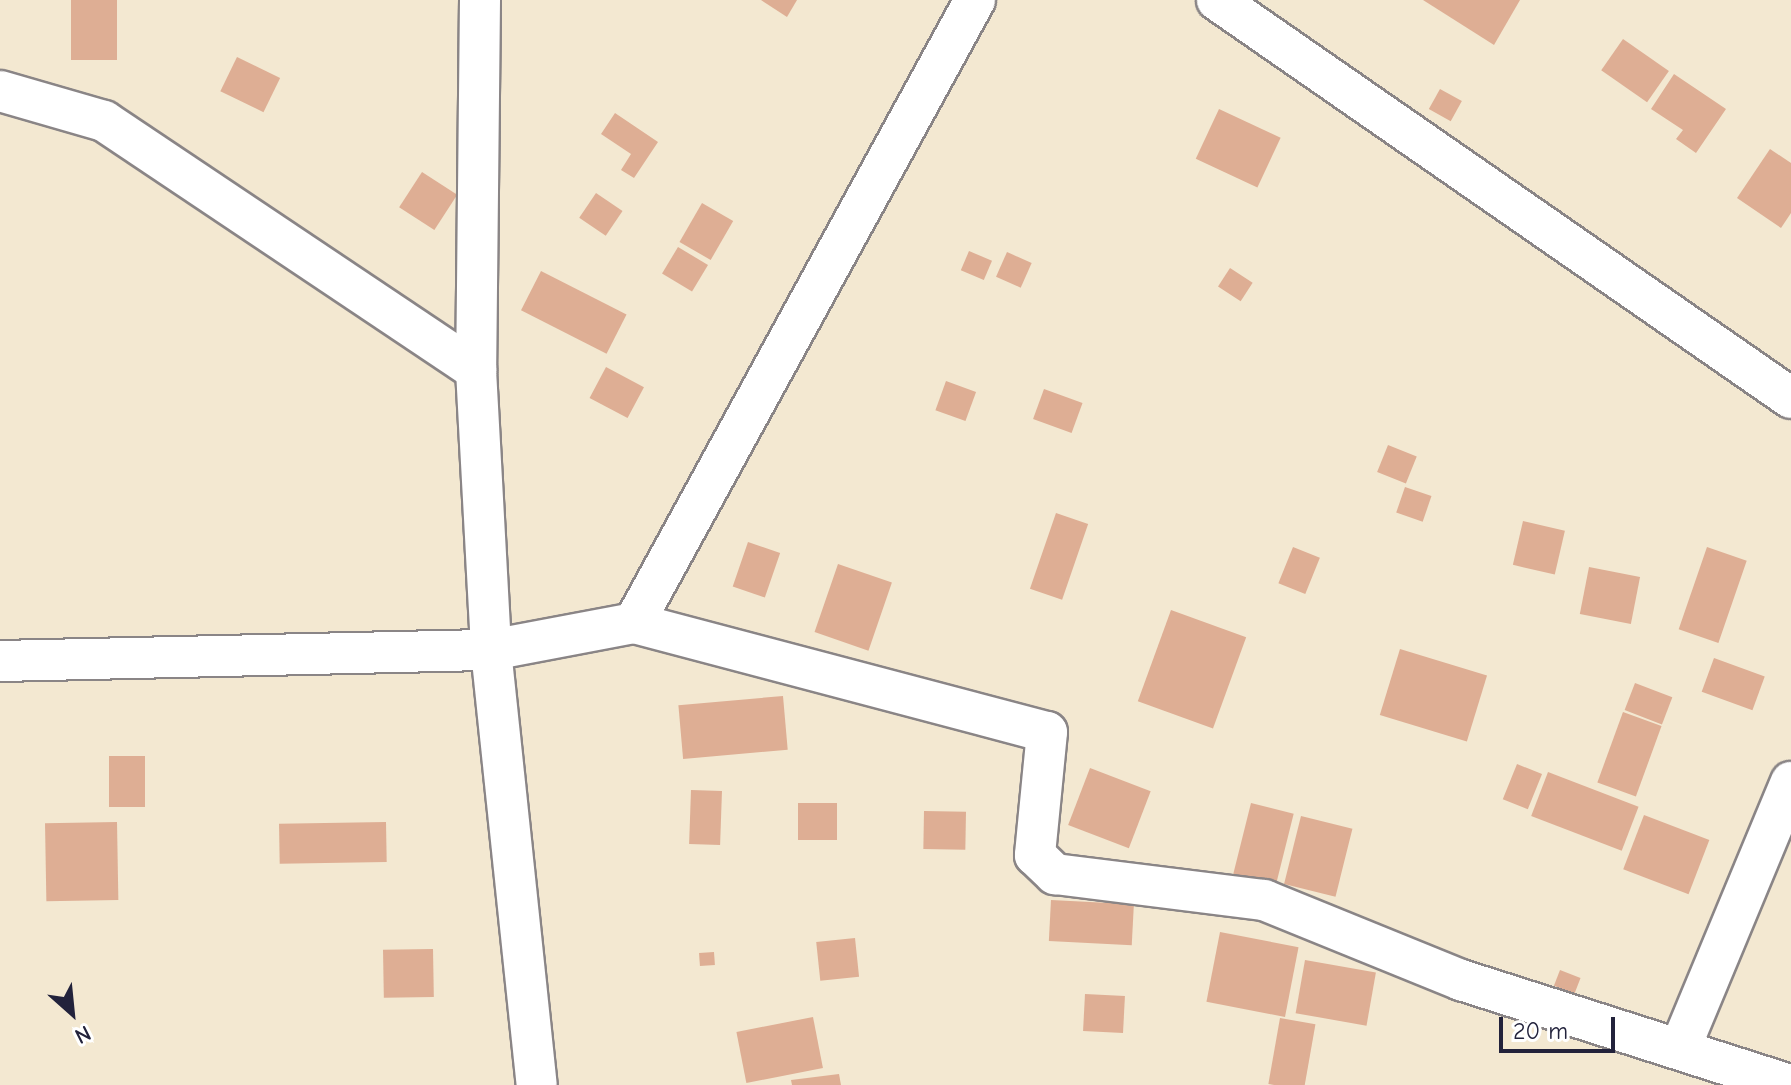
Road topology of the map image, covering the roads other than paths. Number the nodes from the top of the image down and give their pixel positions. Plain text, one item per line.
1 (480, 0) edge
2 (975, 0) edge
3 (1217, 0) edge
4 (0, 91) edge
5 (476, 370) junction
6 (1791, 398) edge
7 (634, 623) junction
8 (491, 650) junction
9 (0, 661) edge
10 (1791, 782) edge
11 (1681, 1046) junction
12 (537, 1085) edge
13 (1790, 1085) edge

1 - 5 street
2 - 7 street
3 - 6 street
4 - 5 street
5 - 8 street
7 - 8 street
7 - 11 street
8 - 9 street
8 - 12 street
10 - 11 street
11 - 13 street

